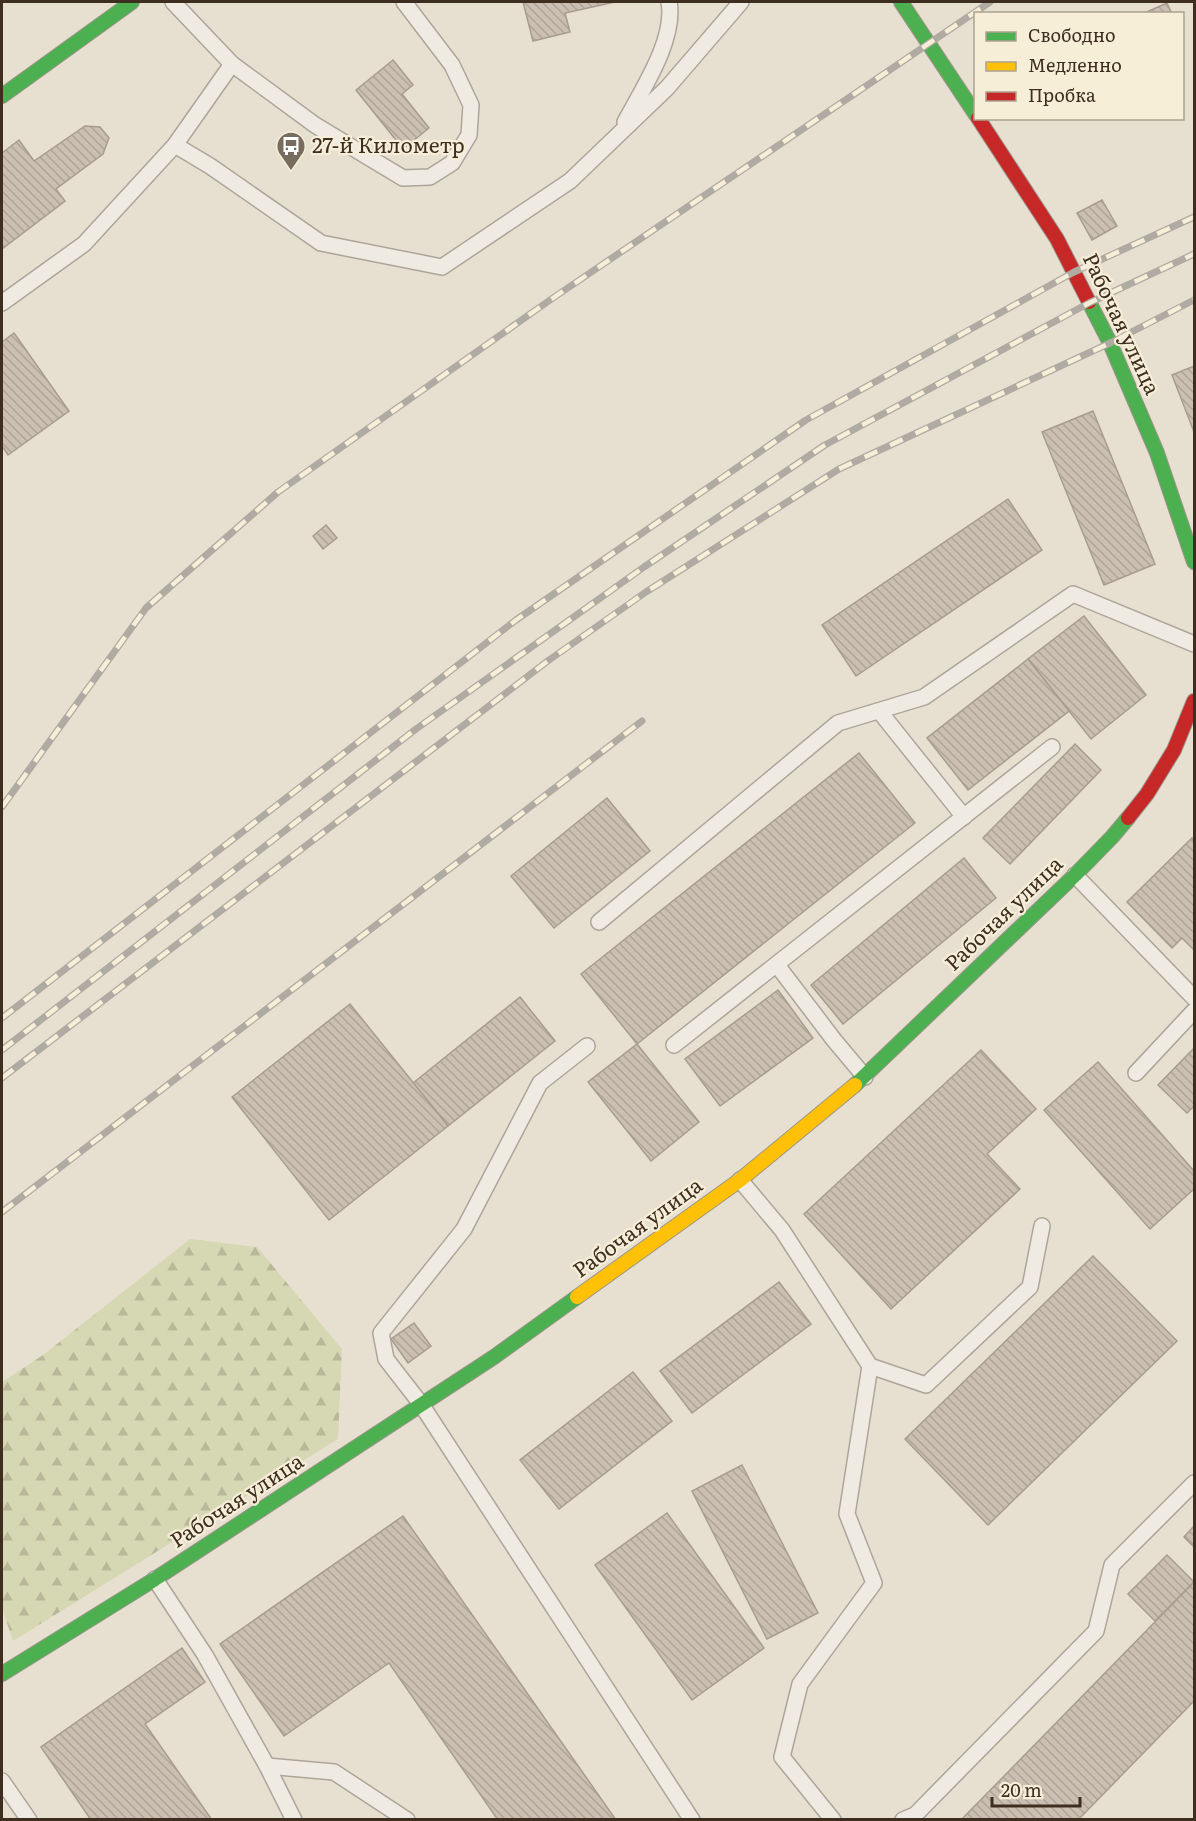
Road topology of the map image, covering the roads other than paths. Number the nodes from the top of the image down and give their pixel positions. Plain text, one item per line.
1 (132, 2) edge
2 (173, 2) edge
3 (404, 2) edge
4 (669, 2) edge
5 (741, 2) edge
6 (901, 2) edge
7 (232, 64) junction
8 (2, 96) edge
9 (974, 112) edge
10 (979, 120) edge
11 (618, 135) junction
12 (175, 145) junction
13 (2, 303) edge
14 (1194, 562) edge
15 (1194, 644) edge
16 (1194, 701) edge
17 (880, 712) junction
18 (1052, 747) dead end
19 (964, 817) junction
20 (1075, 875) junction
21 (599, 922) dead end
22 (777, 966) junction
23 (1194, 998) edge
24 (1194, 1011) edge
25 (674, 1045) dead end
26 (587, 1046) dead end
27 (1136, 1073) dead end
28 (866, 1077) junction
29 (740, 1180) junction
30 (1042, 1226) dead end
31 (870, 1365) junction
32 (421, 1404) junction
33 (1194, 1483) edge
34 (155, 1579) junction
35 (2, 1674) edge
36 (267, 1766) junction
37 (2, 1780) edge
38 (29, 1820) edge
39 (294, 1820) edge
40 (407, 1820) edge
41 (692, 1820) edge
42 (833, 1820) edge
43 (903, 1820) edge

1 - 8 street
2 - 7 lane
3 - 7 lane
4 - 11 lane
5 - 11 lane
6 - 9 street, Рабочая улица
7 - 12 lane
10 - 14 street, Рабочая улица
11 - 12 lane
12 - 13 lane
15 - 17 lane
16 - 20 street, Рабочая улица
17 - 19 lane
17 - 21 lane
18 - 19 lane
19 - 22 lane
20 - 23 lane
20 - 28 street, Рабочая улица
22 - 25 lane
22 - 28 lane
24 - 27 lane
26 - 32 lane
28 - 29 street, Рабочая улица
29 - 31 lane
29 - 32 street, Рабочая улица
30 - 31 lane
31 - 42 lane
32 - 34 street, Рабочая улица
32 - 41 lane
33 - 43 lane
34 - 35 street, Рабочая улица
34 - 36 lane
36 - 39 lane
36 - 40 lane
37 - 38 lane

